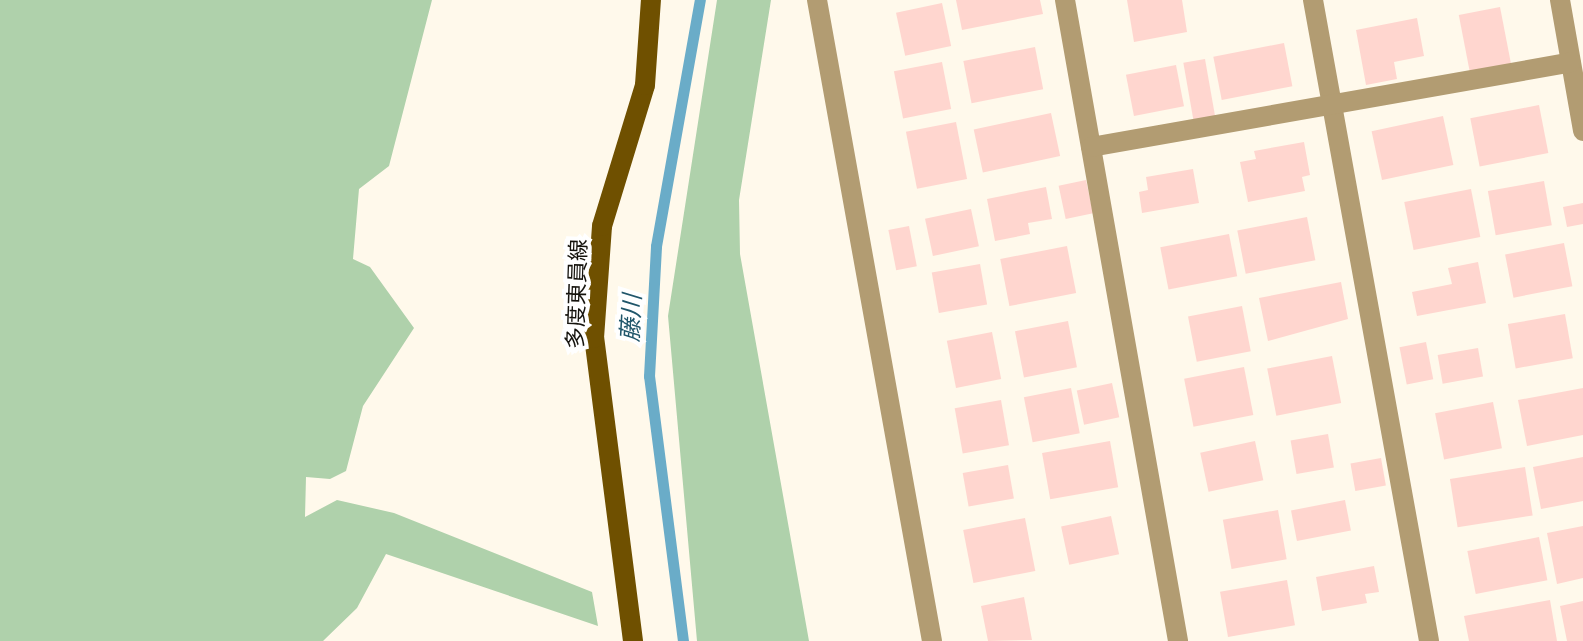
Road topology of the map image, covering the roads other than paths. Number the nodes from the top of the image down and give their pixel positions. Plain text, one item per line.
1 (651, 0) edge
2 (817, 0) edge
3 (1065, 0) edge
4 (1313, 0) edge
5 (1560, 0) edge
6 (1571, 62) junction
7 (1331, 106) junction
8 (1583, 131) edge
9 (1091, 147) junction
10 (633, 641) edge
11 (932, 641) edge
12 (1178, 641) edge
13 (1429, 641) edge

1 - 10 main road, 多度東員線
2 - 11 street
3 - 9 street
4 - 7 street
5 - 6 street
6 - 7 street
6 - 8 street
7 - 9 street
7 - 13 street
9 - 12 street

